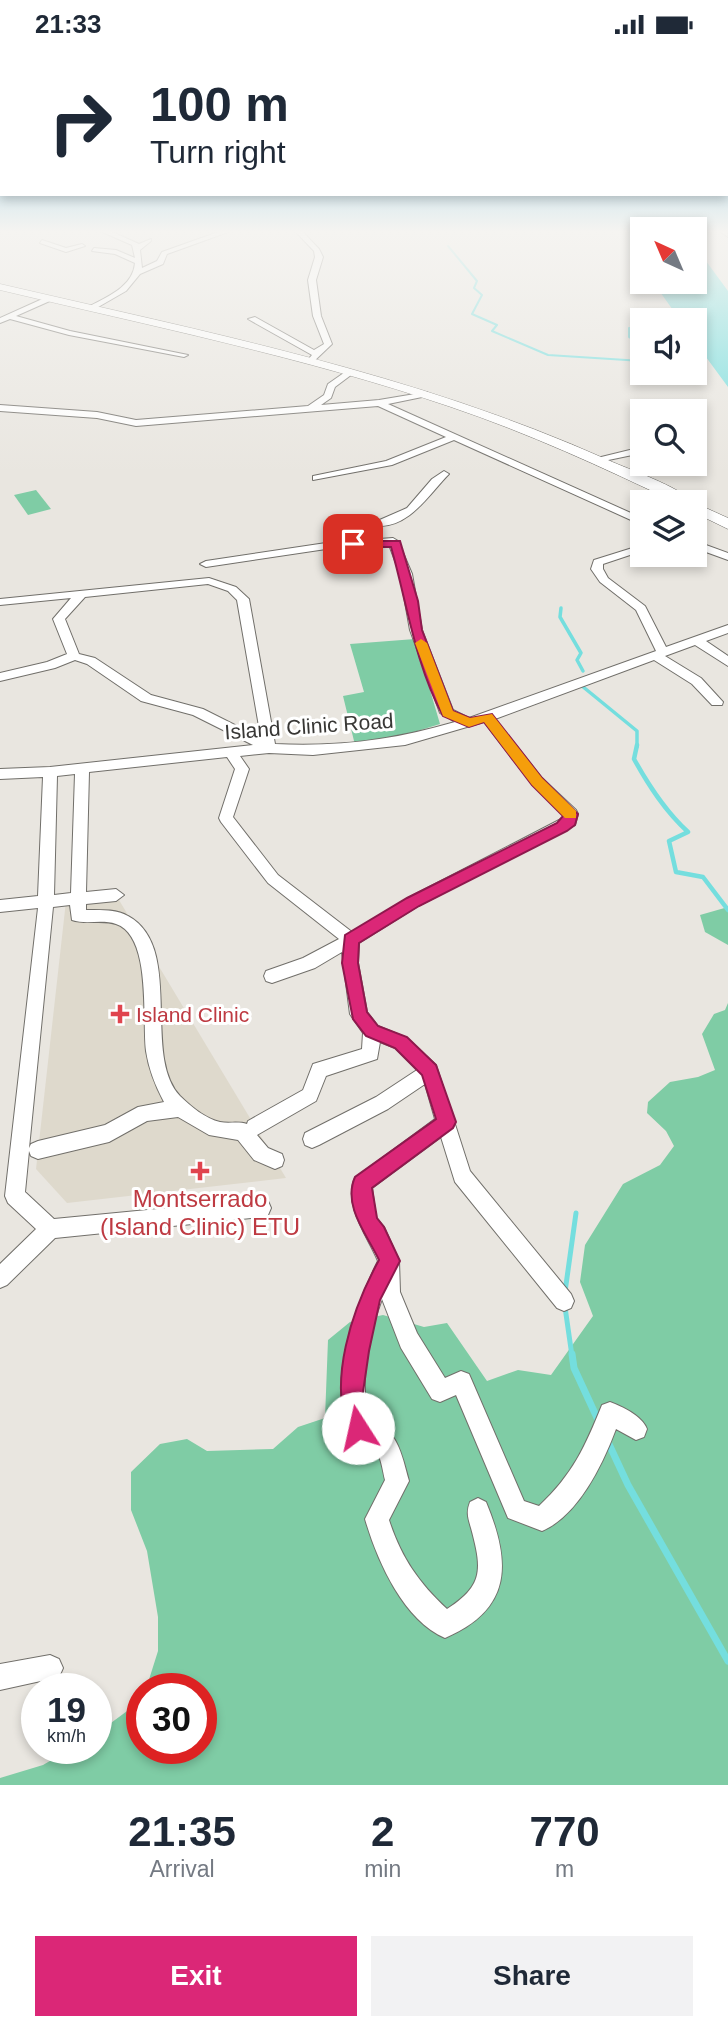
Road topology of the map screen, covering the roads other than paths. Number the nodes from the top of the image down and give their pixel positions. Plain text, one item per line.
1 (20, 312) edge
2 (111, 312) edge
3 (316, 312) edge
4 (10, 317) junction
5 (253, 319) dead end
6 (0, 321) edge
7 (184, 355) dead end
8 (316, 357) junction
9 (351, 372) junction
10 (424, 394) junction
11 (379, 403) junction
12 (0, 408) edge
13 (310, 408) junction
14 (451, 437) junction
15 (630, 452) edge
16 (594, 460) junction
17 (444, 474) dead end
18 (317, 478) dead end
19 (660, 490) edge
20 (707, 513) edge
21 (630, 517) edge
22 (379, 524) dead end
23 (728, 524) edge
24 (707, 549) edge
25 (630, 551) edge
26 (728, 557) edge
27 (206, 563) dead end
28 (83, 592) junction
29 (0, 602) edge
30 (728, 629) edge
31 (696, 640) junction
32 (658, 654) junction
33 (74, 656) junction
34 (728, 662) edge
35 (0, 677) edge
36 (718, 702) dead end
37 (487, 717) junction
38 (469, 723) junction
39 (268, 748) junction
40 (230, 751) junction
41 (82, 768) junction
42 (50, 772) junction
43 (0, 774) edge
44 (116, 895) dead end
45 (79, 899) junction
46 (46, 903) junction
47 (0, 906) edge
48 (351, 940) junction
49 (272, 976) dead end
50 (372, 1031) junction
51 (430, 1071) junction
52 (176, 1109) junction
53 (446, 1122) junction
54 (255, 1127) dead end
55 (312, 1139) dead end
56 (38, 1150) dead end
57 (275, 1160) dead end
58 (261, 1208) dead end
59 (50, 1229) junction
60 (390, 1261) junction
61 (0, 1278) edge
62 (564, 1301) dead end
63 (636, 1429) dead end
64 (478, 1510) dead end
65 (50, 1668) dead end
66 (0, 1677) edge

1 - 4 street
2 - 8 highway
3 - 8 street
4 - 6 street
4 - 7 street
5 - 8 street
8 - 9 highway
9 - 10 highway
9 - 13 street
10 - 11 street
10 - 16 highway
11 - 13 street
11 - 14 street
12 - 13 street
14 - 18 street
14 - 21 street
15 - 16 street
16 - 19 highway
17 - 22 street
20 - 23 highway
24 - 26 street
25 - 32 street
27 - 38 street
28 - 29 street
28 - 33 street
28 - 39 street
30 - 31 street, Island Clinic Road
31 - 32 street, Island Clinic Road
31 - 34 street
32 - 36 street
32 - 37 street, Island Clinic Road
33 - 35 street
33 - 39 street
37 - 38 street, Island Clinic Road
37 - 48 street
38 - 39 street, Island Clinic Road
39 - 40 street, Island Clinic Road
40 - 41 street, Island Clinic Road
40 - 48 street
41 - 42 street, Island Clinic Road
41 - 45 street
42 - 43 street, Island Clinic Road
42 - 46 street
44 - 45 street
45 - 46 street
45 - 52 street
46 - 47 street
46 - 59 street
48 - 49 street
48 - 50 street
50 - 51 street
50 - 54 street
51 - 53 street
51 - 55 street
52 - 56 street
52 - 57 street
53 - 60 street
53 - 62 street
58 - 59 street
59 - 61 street
60 - 63 street
60 - 64 street
65 - 66 street

